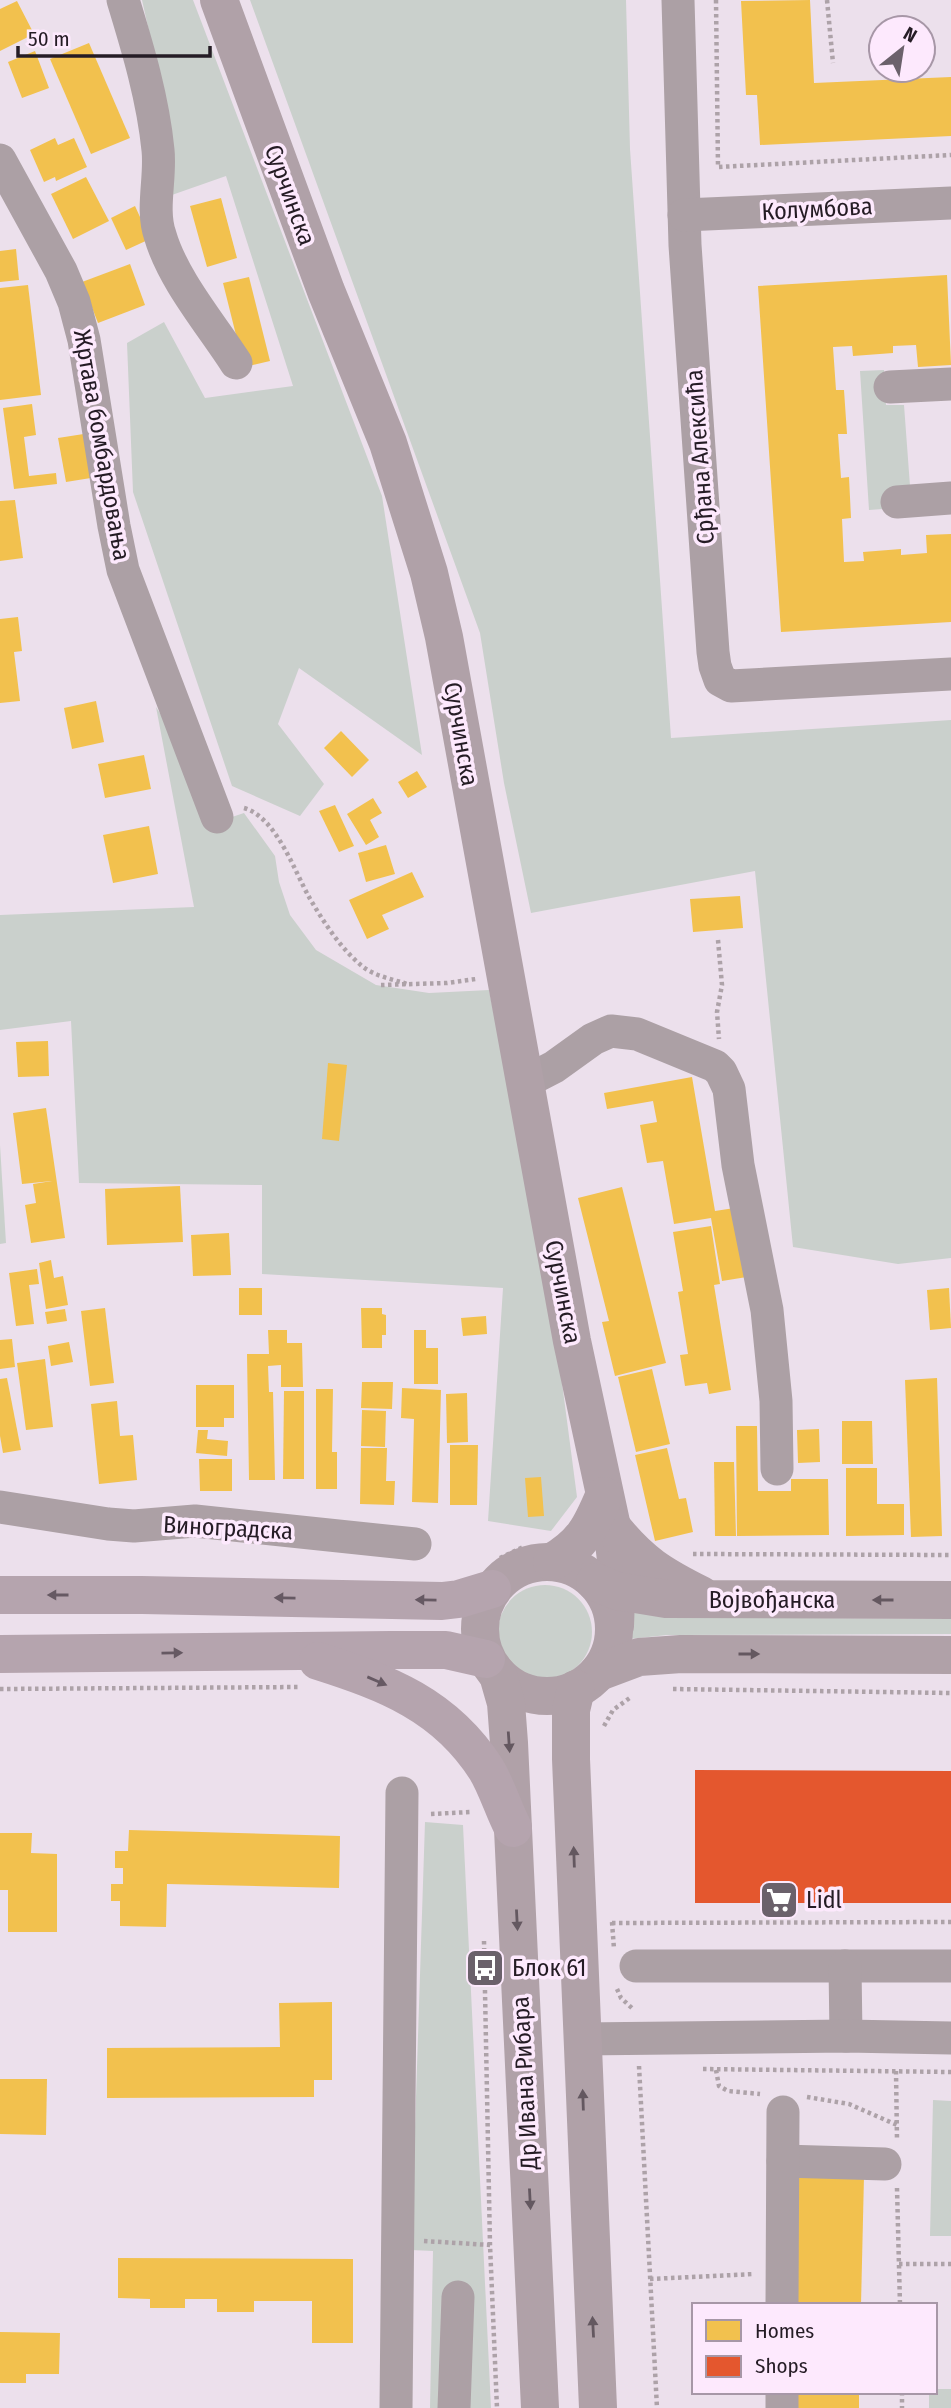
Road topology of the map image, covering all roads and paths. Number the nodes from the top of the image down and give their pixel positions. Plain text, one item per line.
1 (123, 0) edge
2 (219, 0) edge
3 (678, 0) edge
4 (716, 0) edge
5 (827, 0) edge
6 (833, 64) dead end
7 (951, 155) edge
8 (0, 160) edge
9 (951, 203) edge
10 (684, 215) junction
11 (236, 363) dead end
12 (951, 384) edge
13 (890, 387) dead end
14 (951, 498) edge
15 (897, 502) dead end
16 (951, 674) edge
17 (230, 812) joint
18 (718, 940) dead end
19 (505, 976) junction
20 (407, 984) junction
21 (381, 985) dead end
22 (715, 1066) junction
23 (525, 1082) junction
24 (777, 1469) dead end
25 (0, 1507) edge
26 (608, 1512) junction
27 (415, 1544) dead end
28 (951, 1555) edge
29 (552, 1562) junction
30 (492, 1589) junction
31 (696, 1592) junction
32 (0, 1595) edge
33 (609, 1599) junction
34 (951, 1600) edge
35 (289, 1651) junction
36 (0, 1654) edge
37 (951, 1655) edge
38 (492, 1667) junction
39 (587, 1681) junction
40 (311, 1687) dead end
41 (0, 1689) edge
42 (670, 1689) dead end
43 (951, 1693) edge
44 (634, 1695) dead end
45 (601, 1736) dead end
46 (402, 1804) joint
47 (474, 1805) dead end
48 (513, 1828) junction
49 (611, 1909) dead end
50 (951, 1922) edge
51 (612, 1923) junction
52 (484, 1933) dead end
53 (845, 1966) junction
54 (951, 1966) edge
55 (623, 1971) junction
56 (846, 2036) junction
57 (951, 2038) edge
58 (581, 2039) junction
59 (639, 2053) junction
60 (652, 2068) dead end
61 (690, 2069) dead end
62 (951, 2072) edge
63 (783, 2112) dead end
64 (783, 2161) junction
65 (885, 2164) dead end
66 (398, 2240) junction
67 (490, 2245) junction
68 (899, 2264) dead end
69 (951, 2264) edge
70 (650, 2279) junction
71 (782, 2289) edge
72 (458, 2297) dead end
73 (396, 2408) edge
74 (454, 2408) edge
75 (496, 2408) edge
76 (540, 2408) edge
77 (597, 2408) edge
78 (657, 2408) edge

1 - 11 street
2 - 19 main road, Сурчинска
3 - 10 street, Срђана Алексића
4 - 7 path
5 - 6 path
8 - 17 street, Жртава бомбардовања
9 - 10 street, Колумбова
10 - 16 street, Срђана Алексића
12 - 13 street
14 - 15 street
17 - 20 path
18 - 22 path
19 - 20 path
19 - 23 main road, Сурчинска
20 - 21 path
22 - 23 street
22 - 24 street
23 - 26 main road, Сурчинска
25 - 27 street, Виноградска
26 - 29 main road
26 - 31 main road
26 - 33 main road, Сурчинска
28 - 31 path
29 - 30 main road
29 - 33 main road
30 -> 32 highway
30 - 38 main road
31 - 33 main road, Војвођанска
34 -> 31 main road, Војвођанска
33 - 39 main road
36 -> 35 highway
35 - 38 highway
35 -> 48 highway
39 -> 37 main road
38 - 39 main road
38 -> 48 main road, Др Ивана Рибара
58 -> 39 main road
40 - 41 path
42 - 43 path
44 - 45 path
46 - 47 path
46 - 66 street
48 -> 76 main road, Др Ивана Рибара
49 - 51 path
50 - 51 path
51 - 55 path
52 - 67 path
53 - 54 street
53 - 55 street
53 - 56 street
55 - 59 path
56 - 57 street
56 - 59 street
58 - 59 street
77 -> 58 main road
59 - 60 path
59 - 70 path
61 - 62 path
63 - 64 street
64 - 65 street
64 - 71 street
66 - 67 path
66 - 73 street
67 - 75 path
68 - 69 path
70 - 71 path
70 - 78 path
72 - 74 street

